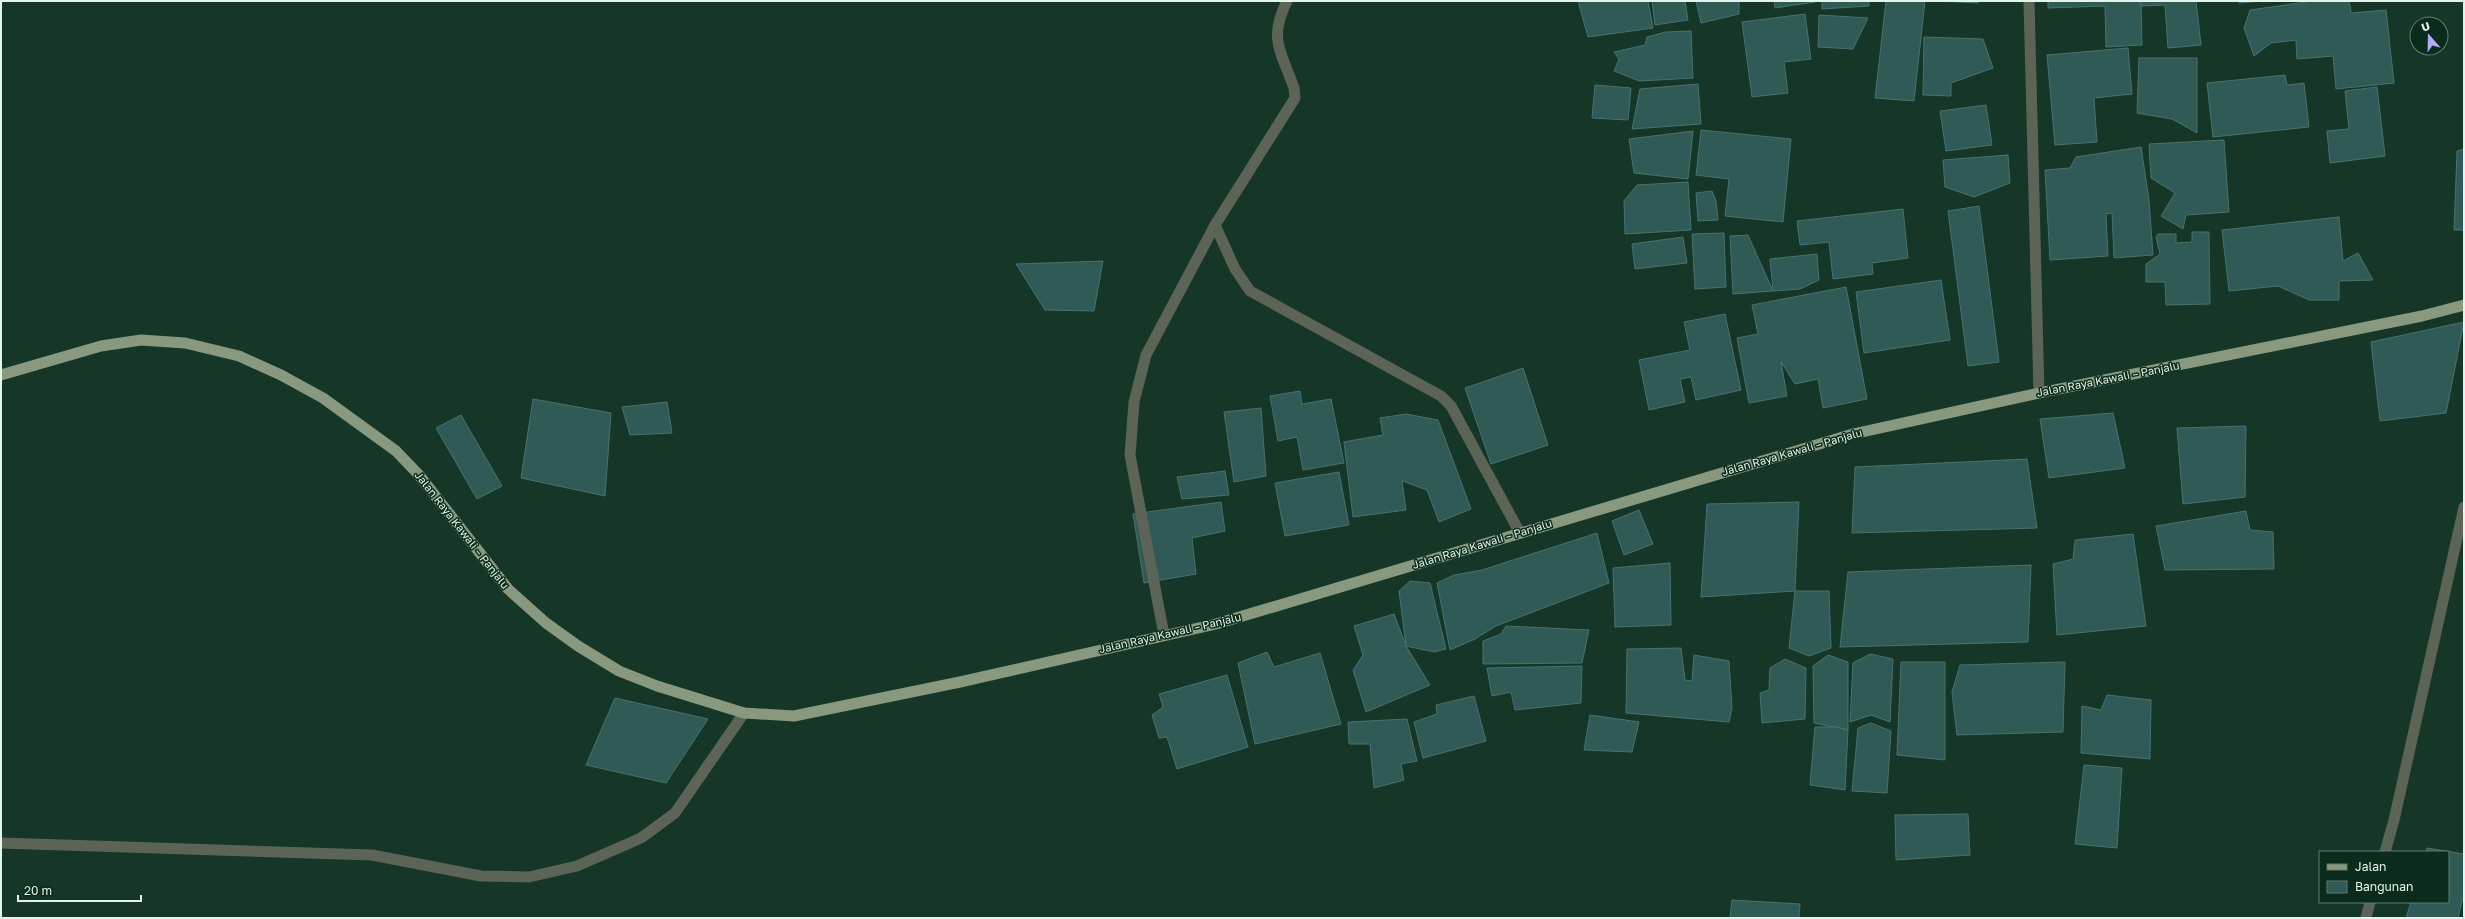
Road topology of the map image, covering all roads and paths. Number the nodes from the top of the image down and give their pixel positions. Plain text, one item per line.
1 (1288, 1) edge
2 (2030, 1) edge
3 (1215, 225) junction
4 (2464, 305) edge
5 (1, 375) edge
6 (2039, 393) junction
7 (2464, 508) edge
8 (1520, 532) junction
9 (1164, 635) junction
10 (744, 713) junction
11 (1, 843) edge
12 (2385, 851) edge
13 (2370, 903) edge
14 (2366, 918) edge

1 - 3 street
2 - 6 street
3 - 8 street
3 - 9 street
4 - 6 main road, Jalan Raya Kawali – Panjalu
5 - 10 main road, Jalan Raya Kawali – Panjalu
6 - 8 main road, Jalan Raya Kawali – Panjalu
7 - 12 street
8 - 9 main road, Jalan Raya Kawali – Panjalu
9 - 10 main road, Jalan Raya Kawali – Panjalu
10 - 11 street
13 - 14 street

